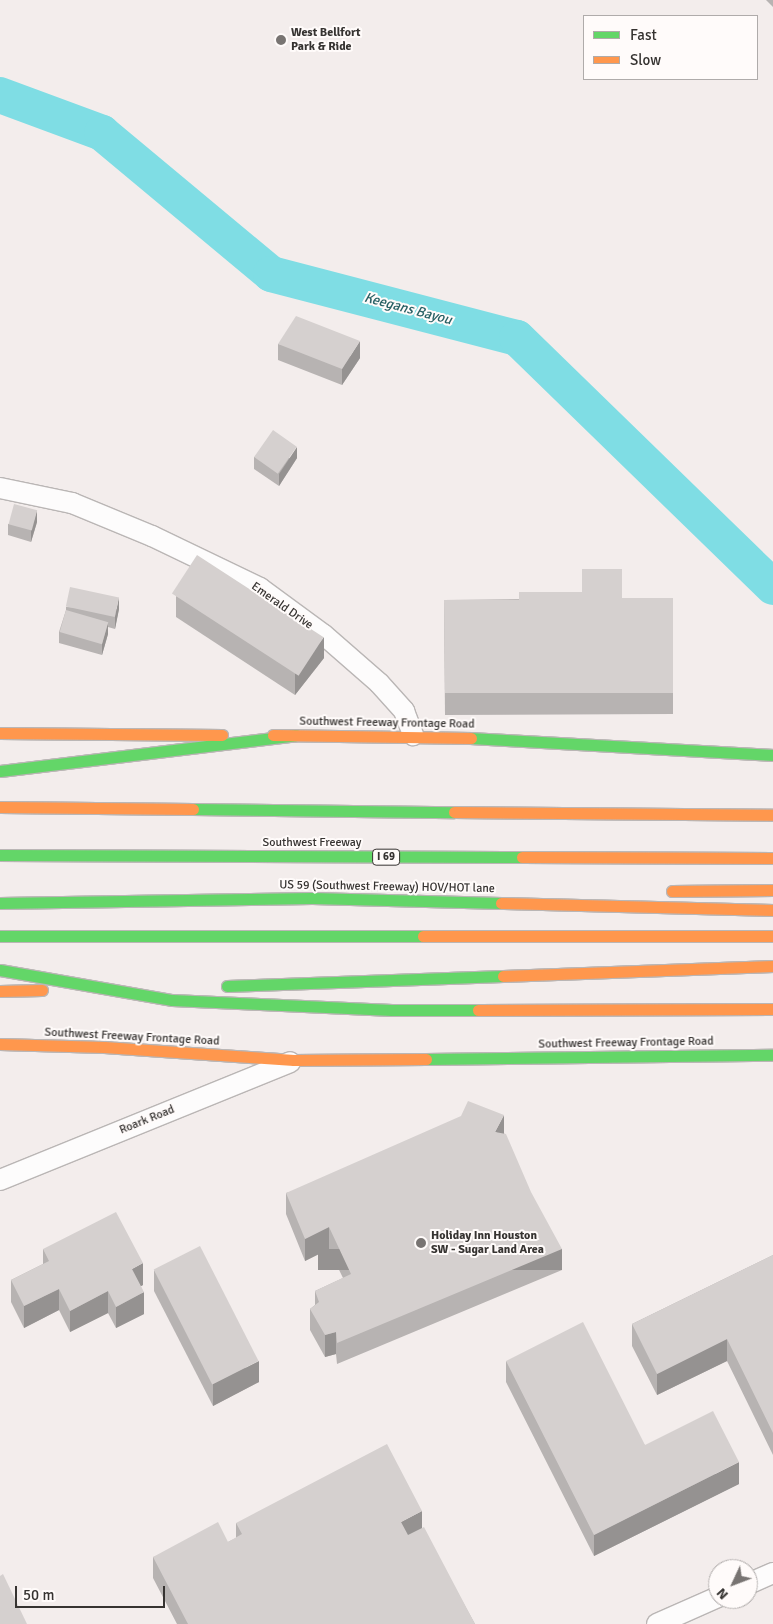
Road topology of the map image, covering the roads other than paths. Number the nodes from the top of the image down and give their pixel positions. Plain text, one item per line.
1 (0, 488) edge
2 (0, 734) edge
3 (296, 735) junction
4 (414, 735) junction
5 (773, 755) edge
6 (0, 771) edge
7 (0, 807) edge
8 (773, 816) edge
9 (0, 856) edge
10 (773, 858) edge
11 (773, 890) edge
12 (585, 892) dead end
13 (662, 892) dead end
14 (461, 901) junction
15 (0, 904) edge
16 (773, 910) edge
17 (0, 936) edge
18 (773, 936) edge
19 (773, 966) edge
20 (0, 970) edge
21 (214, 986) dead end
22 (174, 987) dead end
23 (0, 991) edge
24 (773, 1009) edge
25 (0, 1044) edge
26 (773, 1055) edge
27 (294, 1060) junction
28 (0, 1180) edge
29 (773, 1573) edge
30 (758, 1580) edge
31 (708, 1601) edge
32 (657, 1624) edge

1 - 4 street, Emerald Drive
2 - 3 main road, Southwest Freeway Frontage Road
3 - 4 main road, Southwest Freeway Frontage Road
3 - 6 main road
4 - 5 main road, Southwest Freeway Frontage Road
7 - 8 main road
9 - 10 main road, Southwest Freeway / I 69
11 - 13 main road
12 - 14 main road
14 - 15 main road, US 59 (Southwest Freeway) HOV/HOT lane
14 - 16 main road, US 59 (Southwest Freeway) HOV/HOT lane
17 - 18 main road
19 - 21 main road
20 - 24 main road
22 - 23 main road
25 - 27 main road, Southwest Freeway Frontage Road
26 - 27 main road, Southwest Freeway Frontage Road
27 - 28 street, Roark Road
29 - 30 street
31 - 32 street

